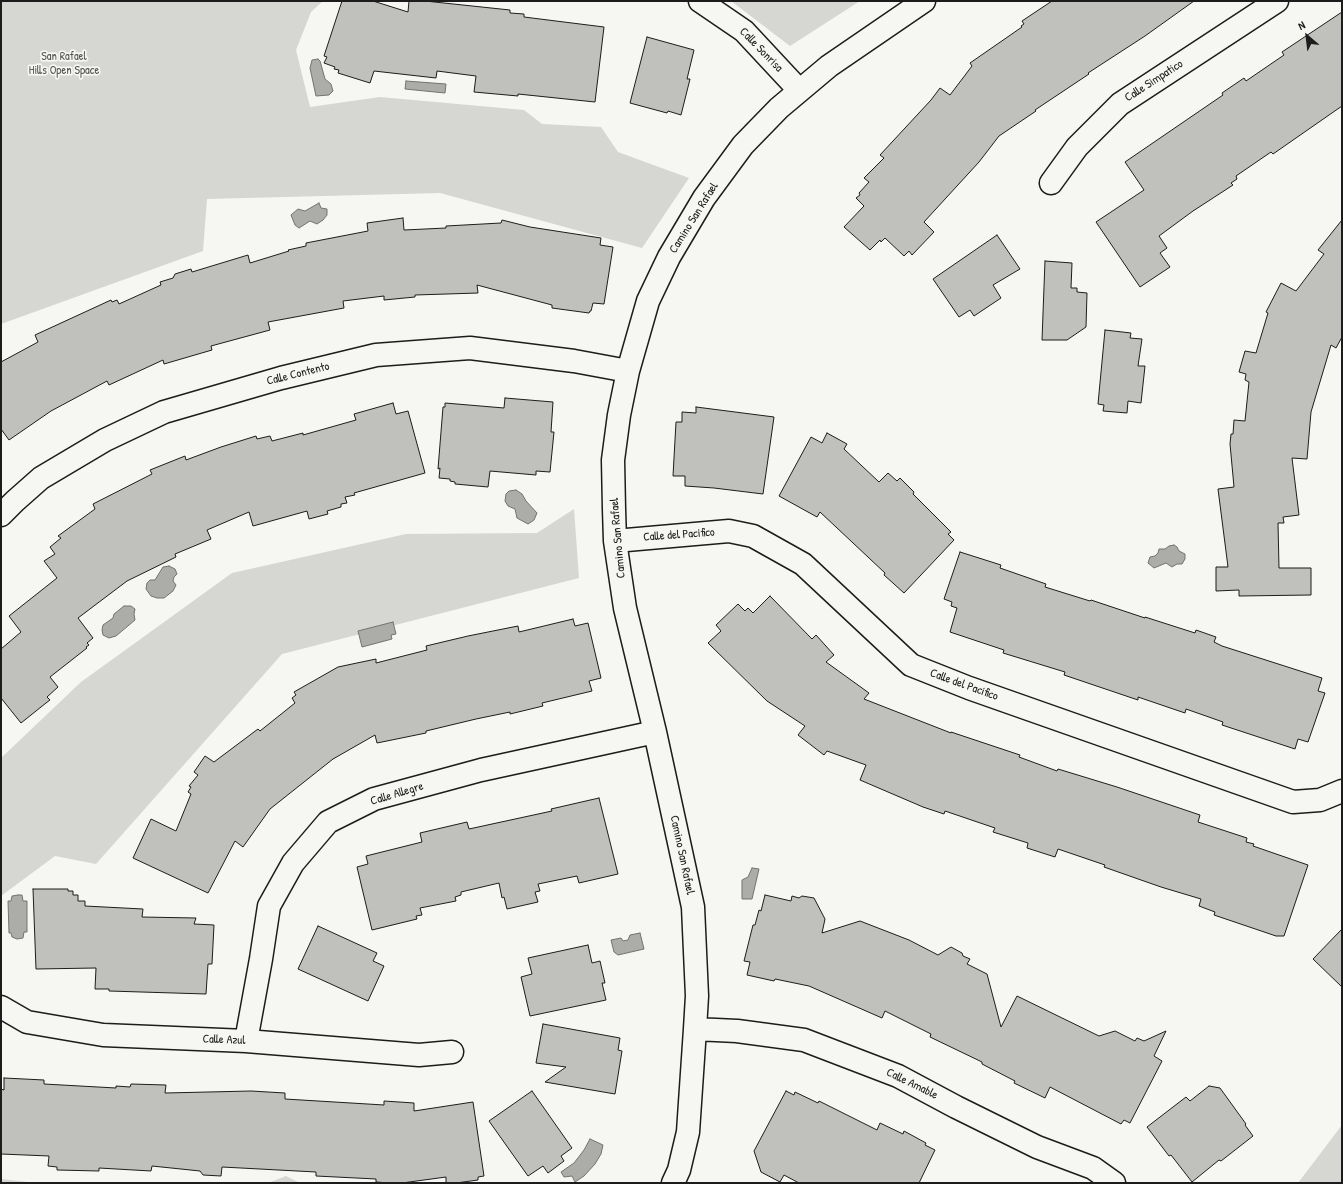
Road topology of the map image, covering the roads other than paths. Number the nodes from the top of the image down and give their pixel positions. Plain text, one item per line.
1 (700, 1) edge
2 (924, 1) edge
3 (1277, 1) edge
4 (799, 90) junction
5 (1051, 184) dead end
6 (628, 371) junction
7 (1, 515) edge
8 (616, 540) junction
9 (655, 732) junction
10 (1342, 791) edge
11 (1, 1007) edge
12 (696, 1029) junction
13 (246, 1041) junction
14 (452, 1052) dead end
15 (673, 1183) edge
16 (1114, 1183) edge

1 - 4 street, Calle Sonrisa
2 - 4 street, Camino San Rafael
3 - 5 street, Calle Simpatico
4 - 6 street, Camino San Rafael
6 - 7 street, Calle Contento
6 - 8 street, Camino San Rafael
8 - 9 street, Camino San Rafael
8 - 10 street, Calle del Pacifico
9 - 12 street, Camino San Rafael
9 - 13 street, Calle Allegre
11 - 13 street, Calle Azul
12 - 15 street, Camino San Rafael
12 - 16 street, Calle Amable
13 - 14 street, Calle Azul

